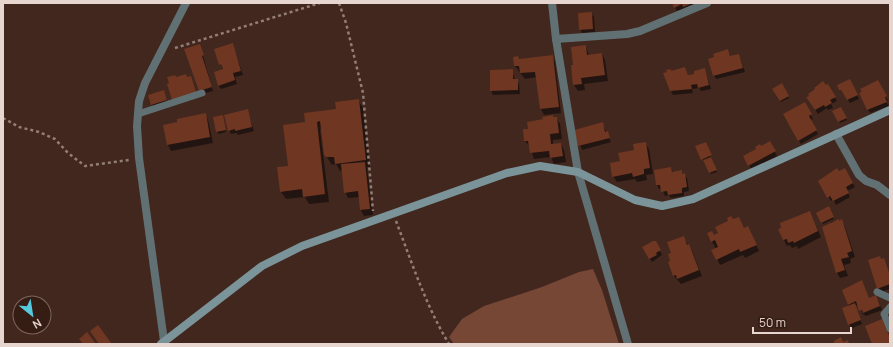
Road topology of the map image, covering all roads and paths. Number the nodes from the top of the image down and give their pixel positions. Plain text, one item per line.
1 (186, 3) edge
2 (320, 3) edge
3 (339, 3) edge
4 (552, 3) edge
5 (707, 3) edge
6 (556, 39) junction
7 (162, 52) junction
8 (202, 93) dead end
9 (890, 110) edge
10 (138, 114) junction
11 (3, 118) edge
12 (836, 134) junction
13 (139, 158) junction
14 (578, 172) junction
15 (890, 195) edge
16 (393, 214) junction
17 (374, 220) junction
18 (877, 292) dead end
19 (890, 298) edge
20 (890, 307) edge
21 (890, 329) edge
22 (162, 343) edge
23 (449, 344) edge
24 (628, 344) edge

1 - 7 street
2 - 7 path
3 - 17 path
4 - 6 street
5 - 6 street
6 - 14 street
7 - 10 street
8 - 10 lane
9 - 12 street
10 - 13 street
11 - 13 path
12 - 14 street
12 - 15 street
13 - 22 street
14 - 16 street
14 - 24 street
16 - 17 street
16 - 23 path
17 - 22 street
18 - 19 lane
20 - 21 lane

